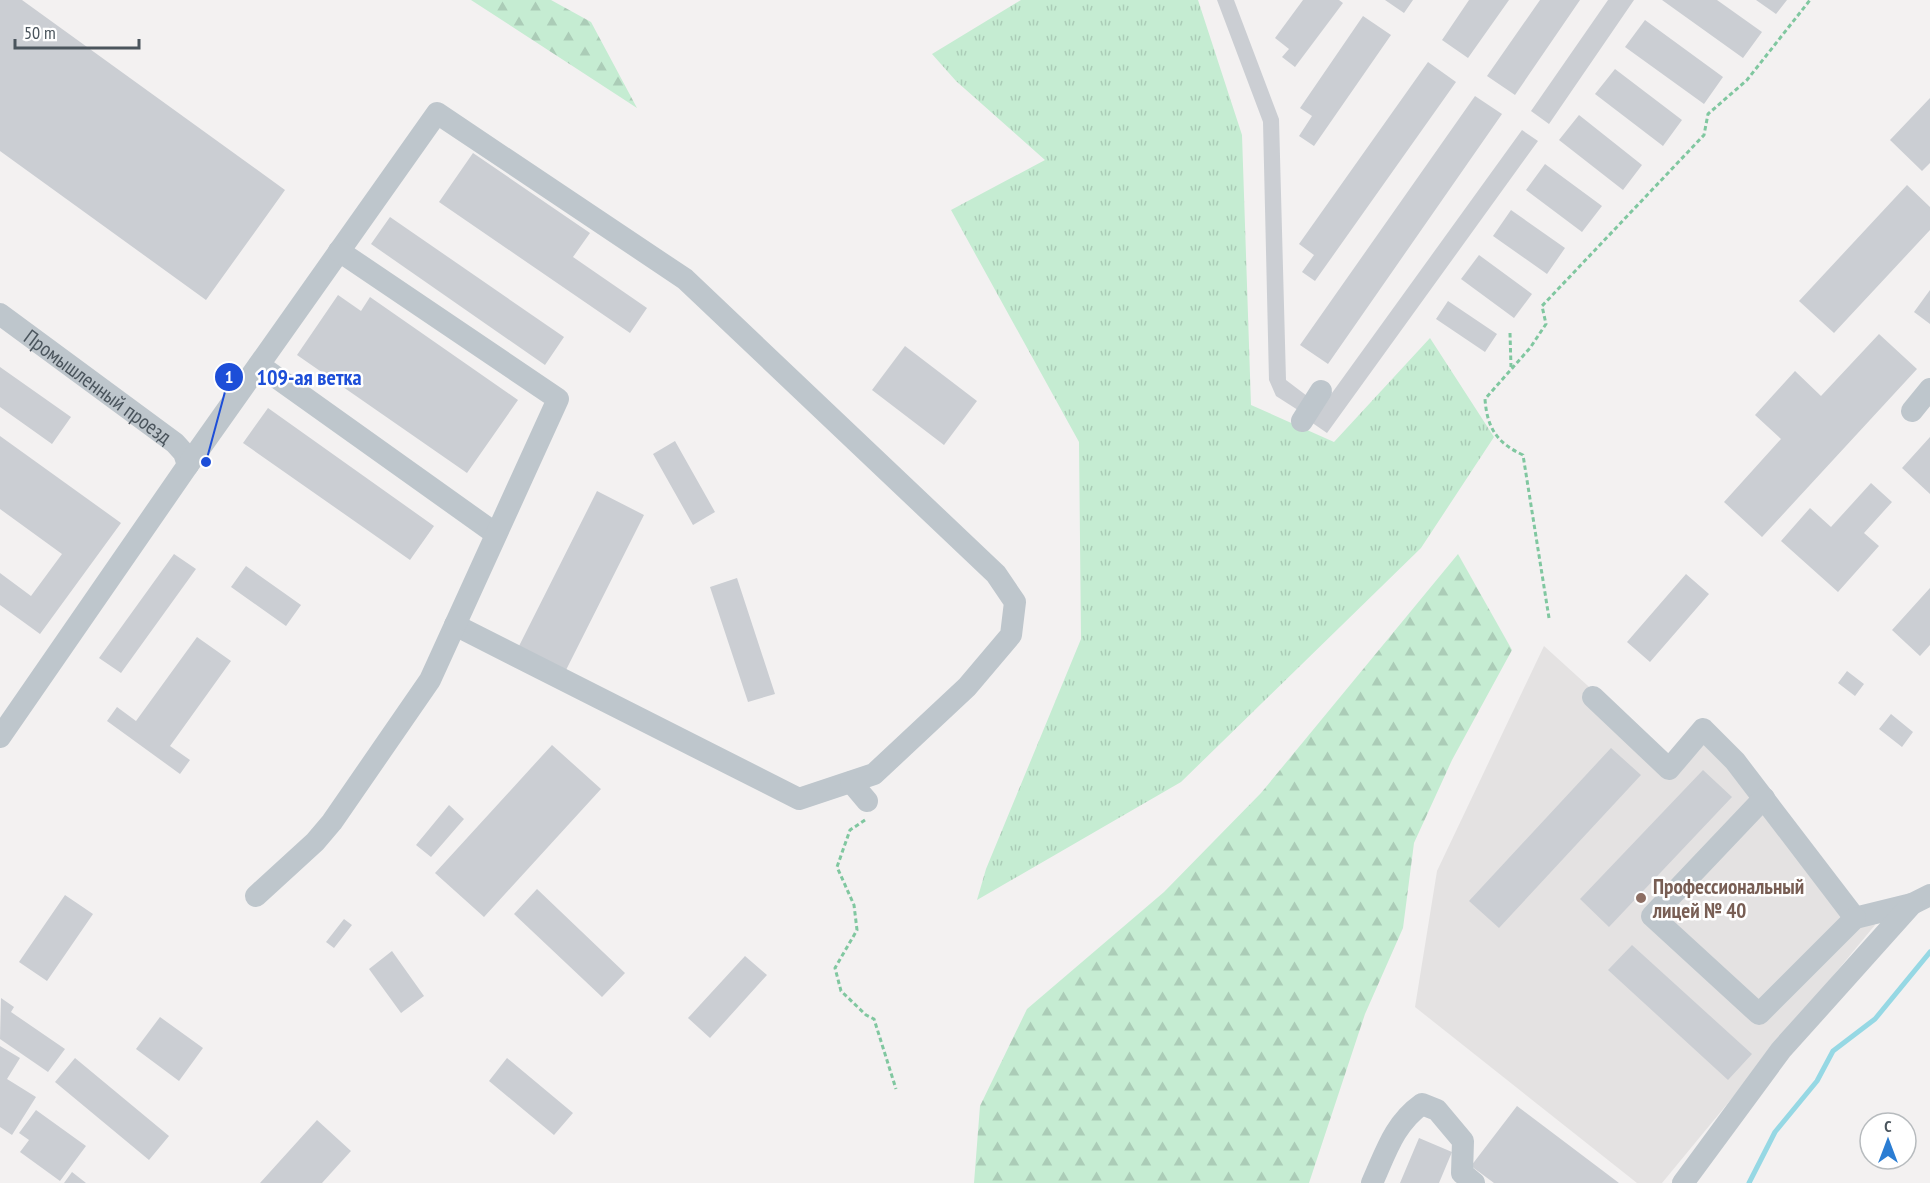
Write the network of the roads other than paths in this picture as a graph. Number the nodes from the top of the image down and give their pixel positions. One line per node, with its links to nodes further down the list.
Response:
1 (339, 251): 3 (street); 9 (street); 13 (street)
2 (0, 314): 8 (street, Промышленный проезд)
3 (259, 365): 8 (street); 9 (street)
4 (1930, 389): 6 (street)
5 (1321, 391): 7 (street)
6 (1912, 411)
7 (1302, 421)
8 (188, 465): 12 (street)
9 (496, 534): 10 (street)
10 (455, 625): 13 (street); 16 (street)
11 (1593, 697): 14 (street)
12 (0, 737)
13 (850, 782): 15 (street)
14 (1764, 798): 18 (street); 18 (street)
15 (867, 801)
16 (256, 896)
17 (1921, 900): 18 (street); 21 (street)
18 (1855, 918)
19 (1372, 1183): 20 (street)
20 (1474, 1183)
21 (1683, 1183)

